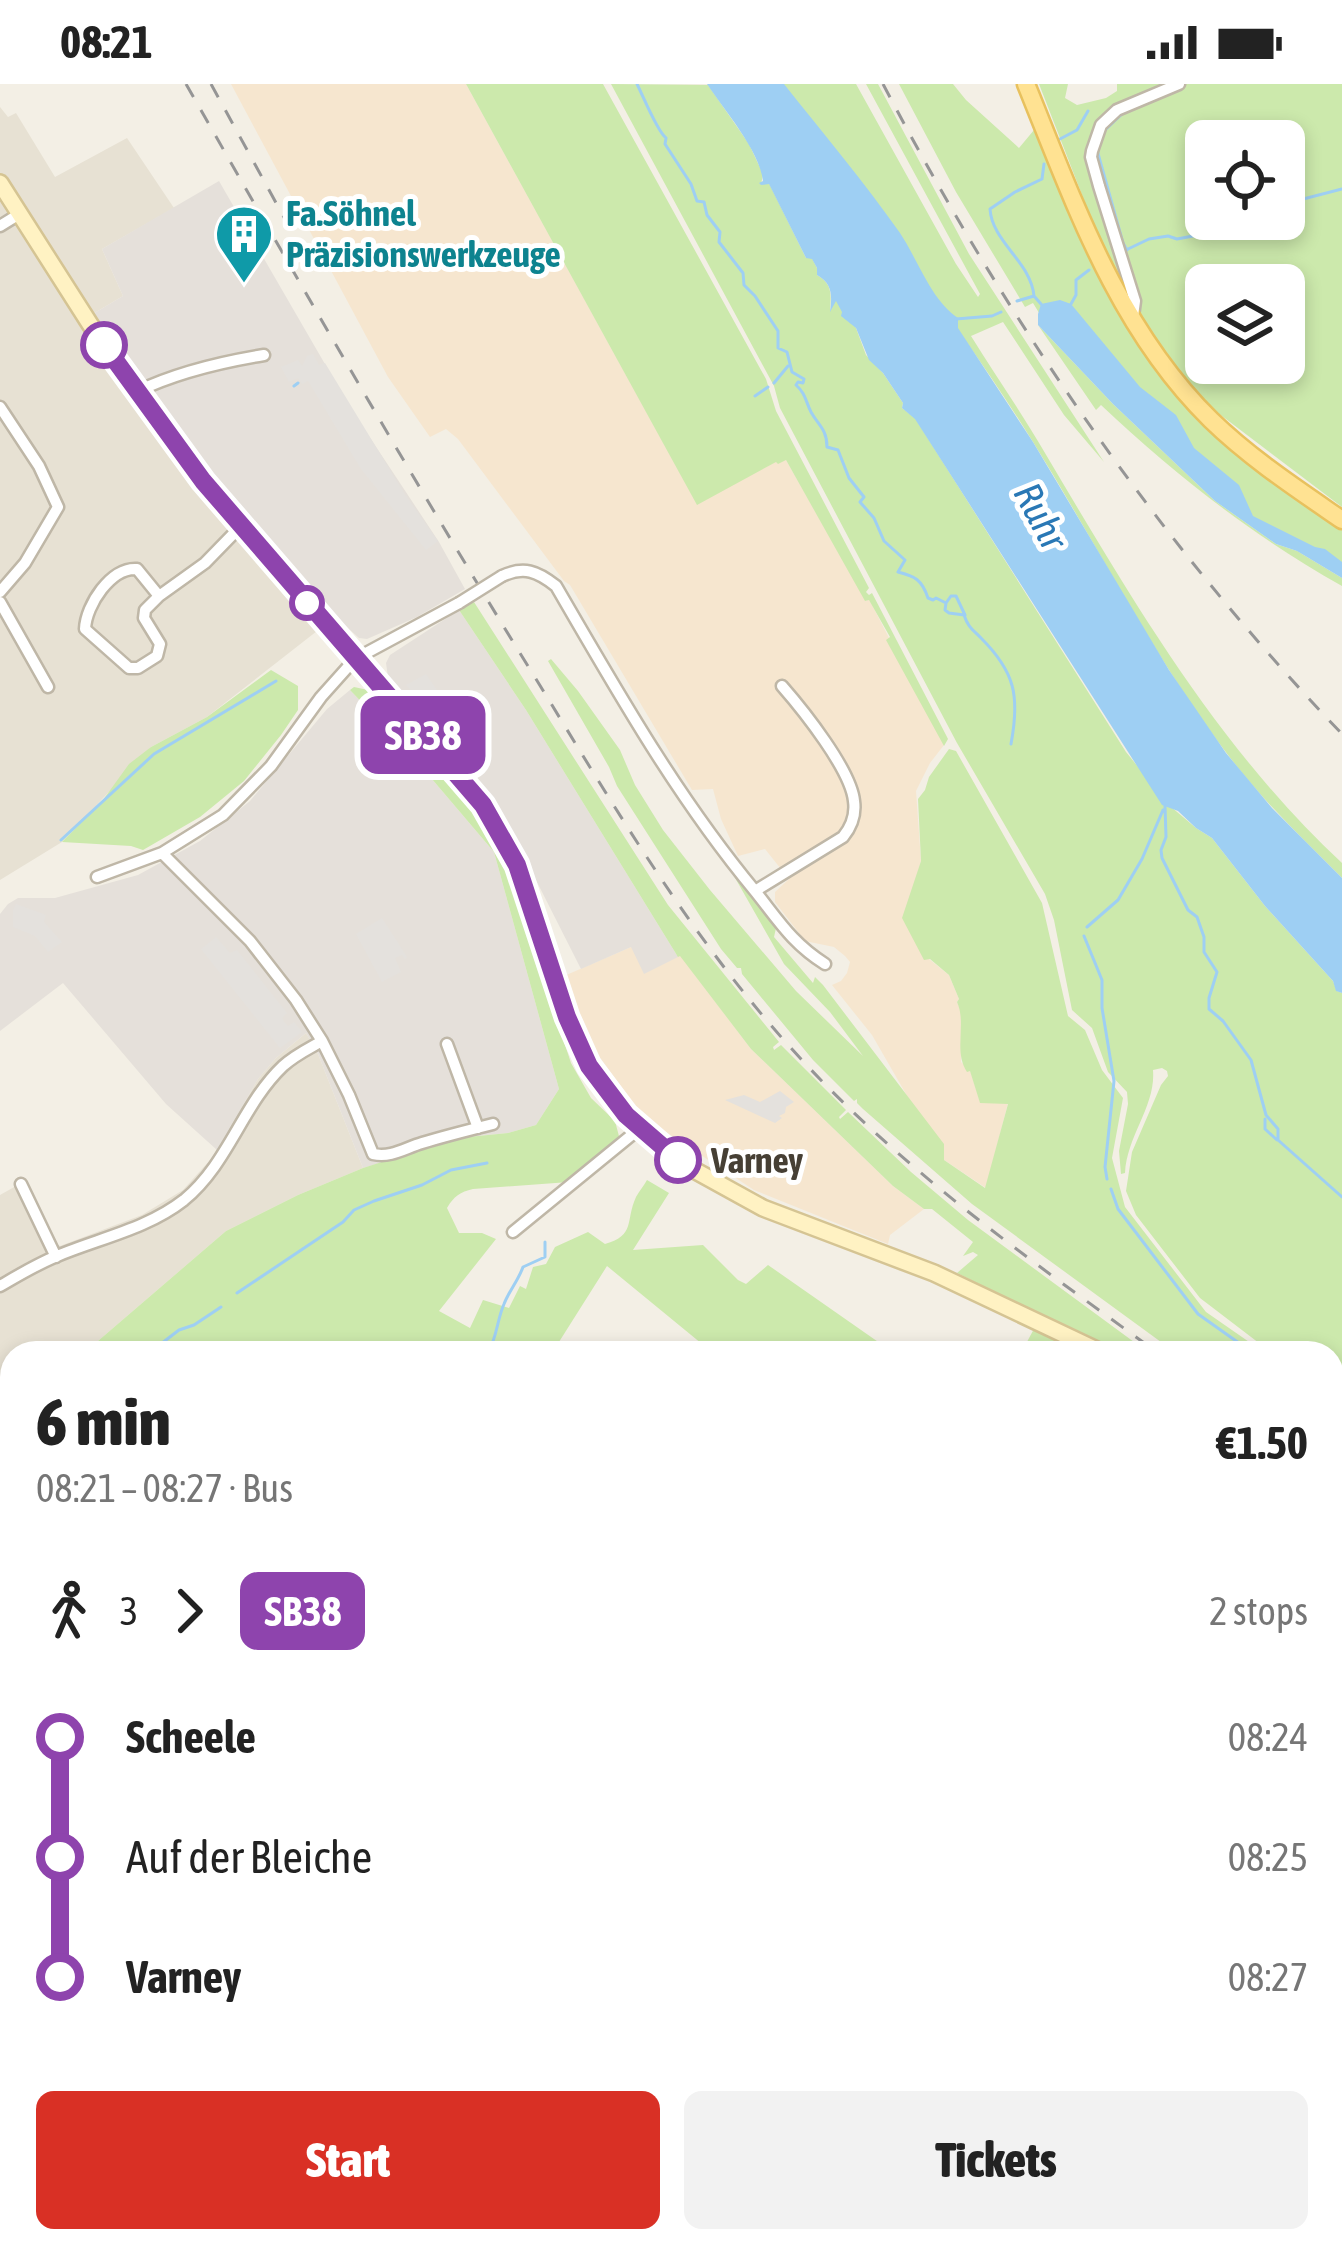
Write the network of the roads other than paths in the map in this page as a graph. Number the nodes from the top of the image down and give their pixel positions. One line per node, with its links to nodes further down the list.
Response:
1 (1026, 84): 6 (main road)
2 (1179, 84): 6 (street)
3 (0, 183): 4 (main road)
4 (21, 213): 5 (street); 8 (main road)
5 (0, 226)
6 (1131, 319): 10 (main road)
7 (264, 355): 8 (street)
8 (136, 392): 11 (main road)
9 (0, 407): 12 (street)
10 (1342, 520)
11 (241, 526): 13 (street); 15 (main road)
12 (0, 592)
13 (159, 596): 13 (street)
14 (0, 602): 17 (street)
15 (355, 659): 18 (street); 20 (street, bridge); 26 (main road)
16 (782, 686): 20 (street)
17 (48, 687)
18 (162, 853): 19 (street); 22 (street)
19 (97, 877)
20 (755, 891): 21 (street)
21 (825, 964)
22 (322, 1042): 25 (street); 29 (street)
23 (447, 1044): 25 (street)
24 (493, 1124): 25 (street)
25 (478, 1128)
26 (639, 1129): 28 (street); 31 (main road)
27 (21, 1184): 29 (street)
28 (513, 1232)
29 (56, 1256): 30 (street)
30 (0, 1286)
31 (1077, 1341)

